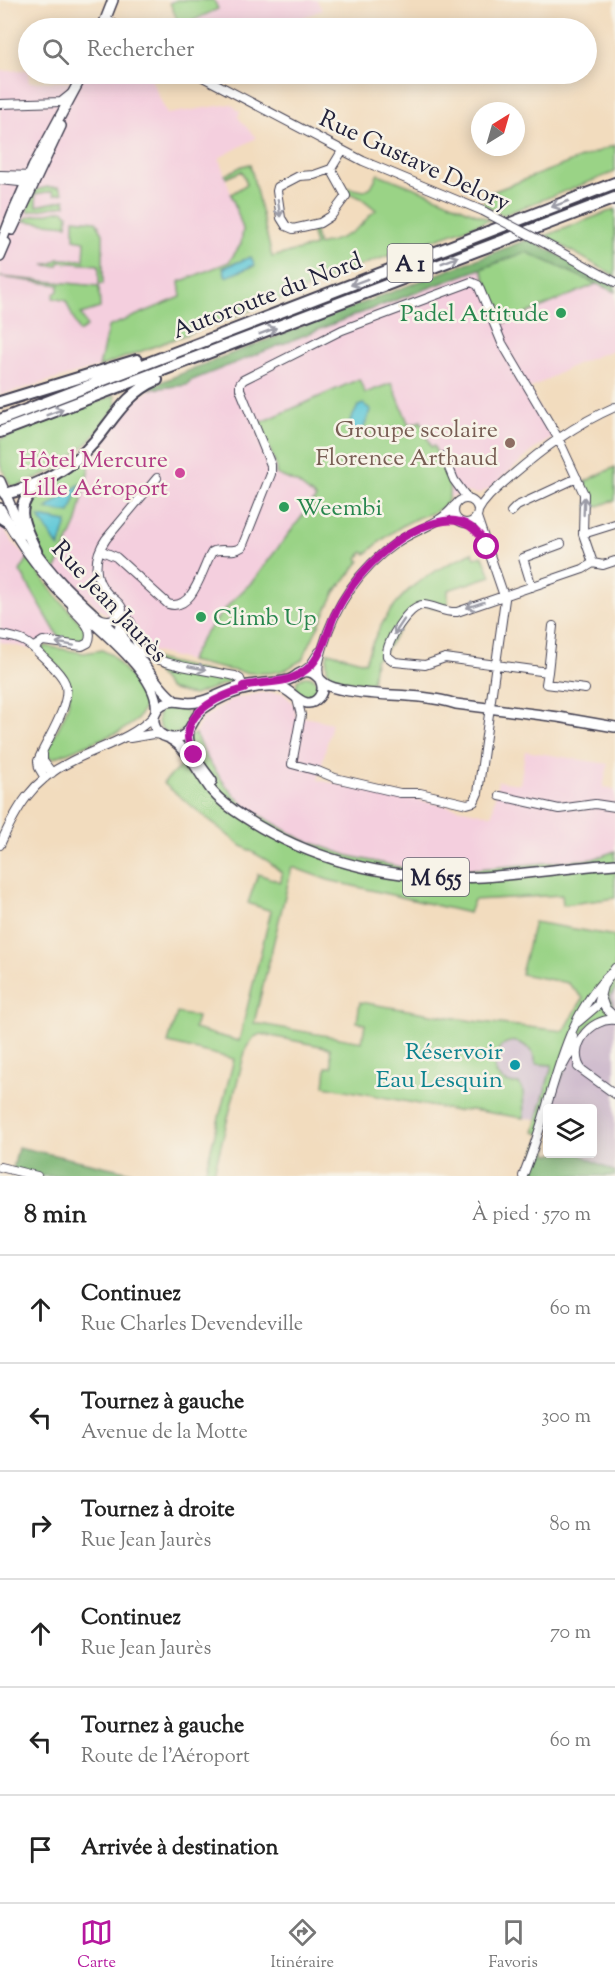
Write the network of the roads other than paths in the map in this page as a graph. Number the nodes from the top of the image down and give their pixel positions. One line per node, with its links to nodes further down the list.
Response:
1 (113, 0): 3 (main road)
2 (119, 0): 4 (main road)
3 (109, 18)
4 (110, 18)
5 (78, 84): 7 (main road)
6 (216, 84): 11 (street, Rue Gustave Delory)
7 (75, 90): 8 (street); 10 (main road); 15 (main road)
8 (49, 103): 9 (street); 10 (street)
9 (0, 104)
10 (61, 115): 15 (main road)
11 (342, 151): 12 (street); 20 (street, Rue Gustave Delory, bridge)
12 (331, 169): 12 (street, one-way to 12)
13 (0, 175): 15 (street)
14 (0, 180): 15 (street)
15 (32, 180): 18 (main road); 19 (main road)
16 (615, 183): 21 (highway, Autoroute du Nord / A 1, one-way to 21)
17 (615, 198): 22 (highway, Autoroute du Nord / A 1, one-way to 17)
18 (0, 246)
19 (0, 257)
20 (615, 282)
21 (204, 342): 23 (highway); 25 (highway, Autoroute du Nord / A 1)
22 (214, 352): 26 (highway, Autoroute du Nord / A 1, one-way to 22); 29 (highway)
23 (0, 401)
24 (615, 407): 27 (street)
25 (0, 420)
26 (0, 432)
27 (558, 438): 31 (street); 34 (street); 48 (street)
28 (444, 456): 32 (street)
29 (63, 469): 35 (highway); 49 (highway)
30 (157, 478): 48 (street, Rue Jean Jaurès)
31 (577, 478): 39 (street); 45 (street, one-way to 31)
32 (454, 480): 36 (street); 37 (street)
33 (0, 481): 35 (main road, Rue Jean Jaurès)
34 (496, 490): 36 (street); 40 (street)
35 (2, 494): 49 (main road, Rue Jean Jaurès)
36 (468, 499): 37 (street); 40 (street)
37 (455, 505): 42 (street); 44 (street)
38 (0, 508): 41 (main road, Rue Jean Jaurès)
39 (511, 512)
40 (478, 514): 42 (street); 46 (street)
41 (4, 519): 54 (main road, Rue Jean Jaurès)
42 (462, 522): 44 (street); 46 (street)
43 (615, 524): 45 (street)
44 (428, 525): 59 (street)
45 (583, 534): 51 (street)
46 (484, 539): 53 (street)
47 (561, 544): 52 (street)
48 (100, 550): 55 (street, Rue Jean Jaurès)
49 (36, 551): 56 (main road, Rue Jean Jaurès)
50 (615, 561): 51 (street)
51 (593, 563): 52 (street)
52 (532, 587): 53 (street)
53 (504, 596): 62 (street); 62 (street, one-way to 62)
54 (68, 600): 61 (street, one-way to 61); 73 (main road, Rue Jean Jaurès)
55 (121, 612): 56 (street); 60 (street); 66 (street, Rue Jean Jaurès, one-way to 66)
56 (95, 616): 60 (main road, Rue Jean Jaurès)
57 (553, 626): 63 (street)
58 (0, 635): 61 (street)
59 (326, 637): 64 (street); 65 (street)
60 (126, 645): 71 (main road, Rue Jean Jaurès)
61 (34, 647): 81 (street)
62 (496, 664): 63 (street); 72 (street)
63 (548, 672): 67 (street)
64 (298, 675): 65 (main road); 66 (main road); 69 (main road)
65 (320, 680): 68 (main road); 70 (main road)
66 (244, 687): 69 (main road); 71 (main road); 76 (main road)
67 (585, 689)
68 (360, 693): 70 (main road); 72 (main road)
69 (296, 698): 70 (main road); 77 (street)
70 (317, 698): 77 (street)
71 (177, 701): 73 (main road); 76 (main road)
72 (490, 708): 74 (main road); 77 (street)
73 (155, 713): 79 (main road); 80 (street)
74 (558, 717): 75 (main road); 78 (main road)
75 (615, 722)
76 (191, 727): 79 (main road); 84 (main road, M 655)
77 (300, 727)
78 (615, 727)
79 (165, 736): 80 (street); 84 (main road, M 655)
80 (109, 745): 81 (street)
81 (48, 776): 85 (street)
82 (500, 796): 83 (street)
83 (615, 807)
84 (264, 828): 86 (main road, M 655)
85 (0, 845)
86 (615, 864)
87 (613, 971): 88 (street); 89 (street)
88 (601, 1001): 89 (street); 90 (street); 92 (street)
89 (586, 1003): 91 (street)
90 (615, 1019): 94 (street)
91 (567, 1046): 92 (street); 93 (street)
92 (569, 1056): 93 (street); 94 (street)
93 (560, 1067): 98 (street)
94 (582, 1070): 95 (street)
95 (615, 1094)
96 (0, 1167): 97 (street)
97 (37, 1176)
98 (523, 1176)

